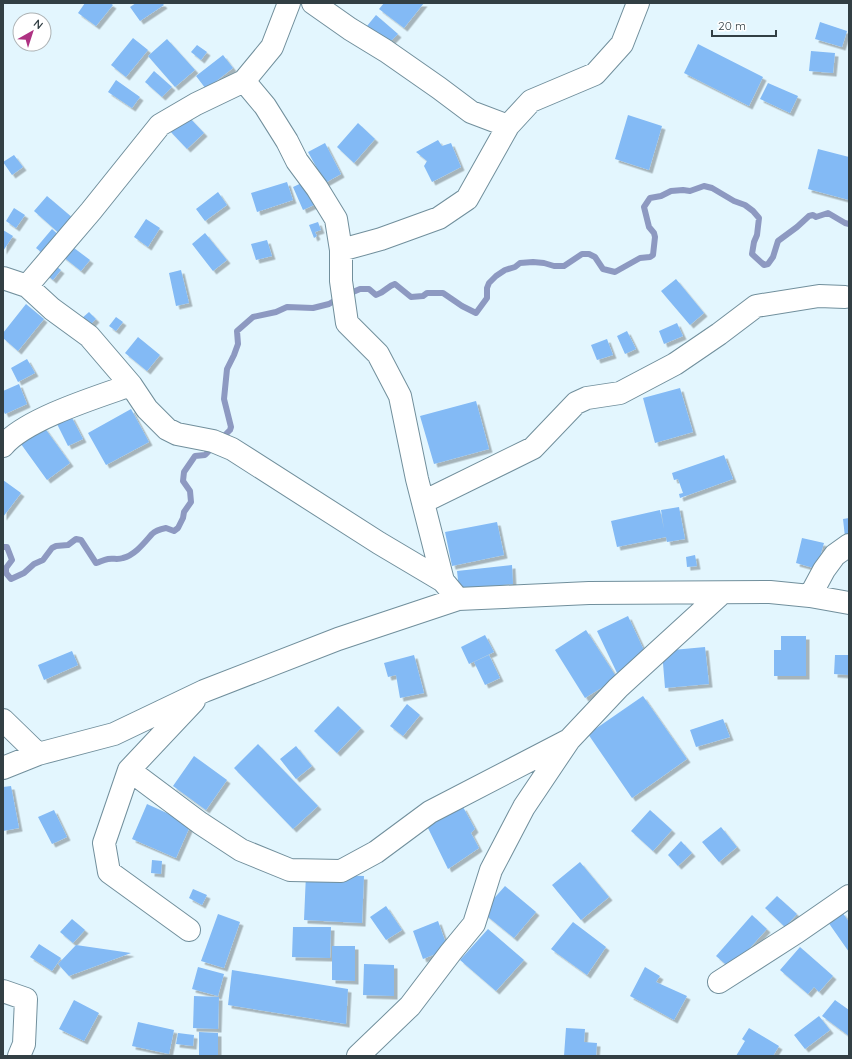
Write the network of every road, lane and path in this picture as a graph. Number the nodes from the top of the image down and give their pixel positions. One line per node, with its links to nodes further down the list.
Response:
1 (288, 3): 4 (street)
2 (314, 3): 5 (street)
3 (638, 3): 5 (street)
4 (244, 81): 6 (street); 8 (street)
5 (508, 126): 6 (street)
6 (341, 250): 12 (street)
7 (3, 278): 8 (street)
8 (27, 286): 10 (street)
9 (845, 297): 12 (street)
10 (130, 385): 11 (street); 14 (street)
11 (3, 446)
12 (423, 502): 14 (street)
13 (849, 545): 16 (street)
14 (442, 581): 17 (street)
15 (722, 592): 16 (street); 17 (street); 21 (street)
16 (810, 596): 18 (street)
17 (458, 599): 19 (street)
18 (849, 603)
19 (204, 691): 22 (street); 24 (street)
20 (3, 720): 22 (street)
21 (569, 740): 24 (street); 30 (street)
22 (38, 754): 23 (street)
23 (3, 768)
24 (129, 770): 26 (street)
25 (849, 896): 27 (street)
26 (189, 930)
27 (719, 982)
28 (3, 991): 29 (street)
29 (19, 1056)
30 (358, 1056)

